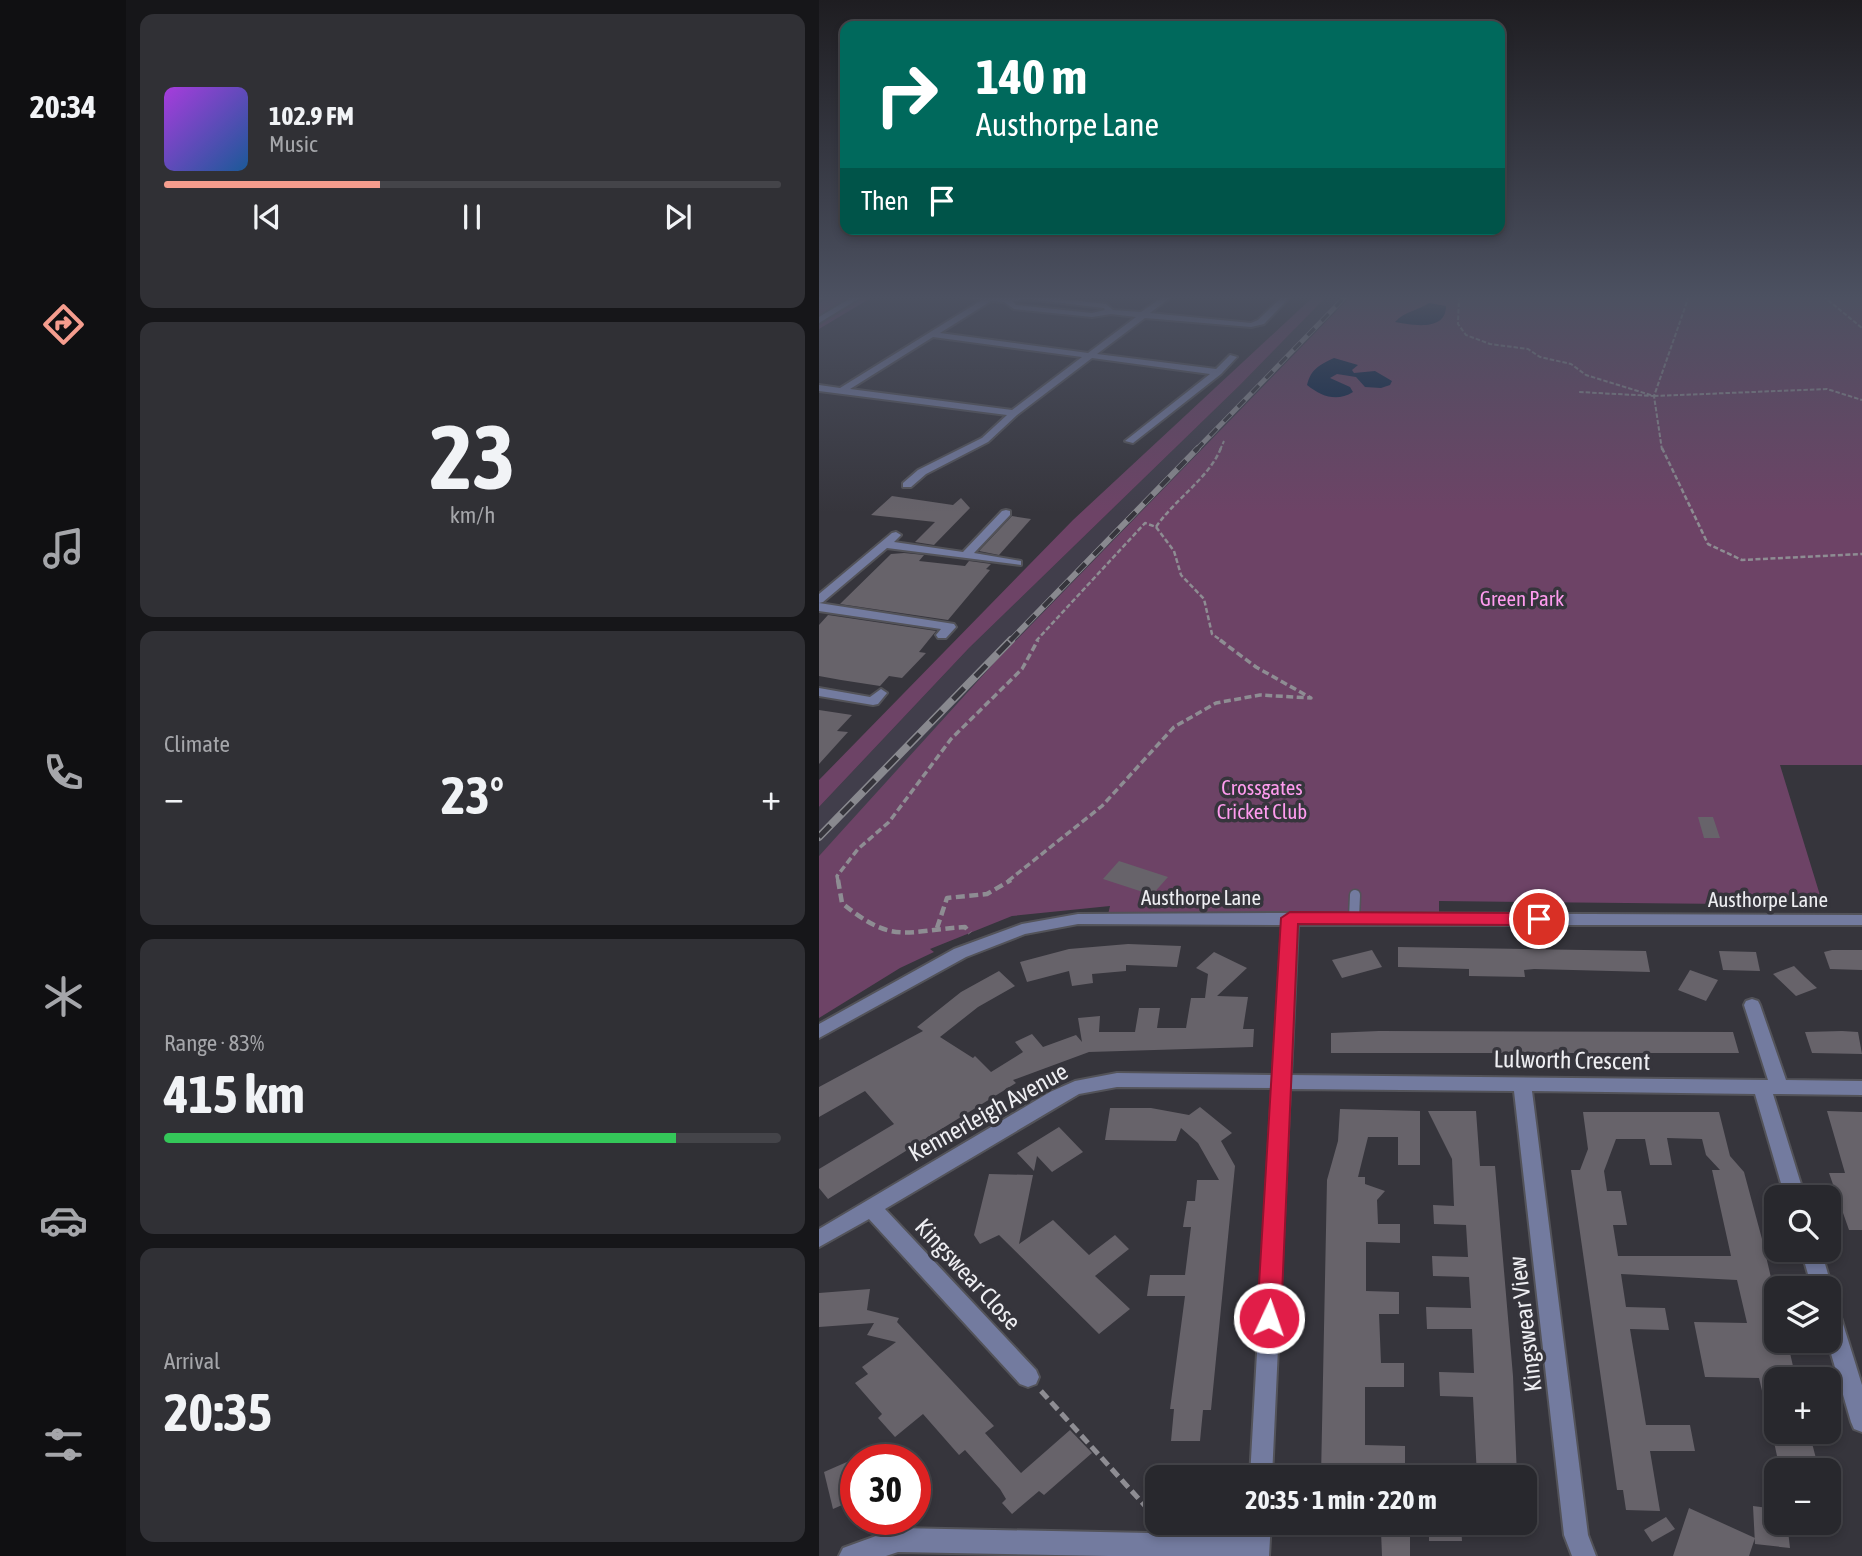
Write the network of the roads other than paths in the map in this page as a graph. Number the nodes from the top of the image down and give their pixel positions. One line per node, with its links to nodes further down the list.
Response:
1 (878, 369): 7 (street)
2 (1071, 369): 8 (street)
3 (1190, 369): 5 (street)
4 (1221, 369): 5 (street)
5 (1218, 372): 9 (street)
6 (819, 388): 7 (street)
7 (841, 391): 8 (street)
8 (1014, 413): 10 (street)
9 (1130, 441)
10 (907, 485)
11 (1006, 513): 14 (street)
12 (896, 535): 13 (street)
13 (884, 544): 14 (street); 16 (street)
14 (965, 556): 15 (street)
15 (1017, 563)
16 (819, 600)
17 (819, 607): 18 (street)
18 (950, 627)
19 (819, 692): 20 (street)
20 (861, 713)
21 (1355, 895): 23 (lane)
22 (1290, 918): 23 (street, Austhorpe Lane); 26 (street, Austhorpe Lane); 27 (street)
23 (1354, 918): 24 (street, Austhorpe Lane)
24 (1862, 920)
25 (1752, 1005): 29 (street)
26 (819, 1032)
27 (1281, 1080): 28 (street, Lulworth Crescent); 32 (street, Kennerleigh Avenue); 37 (street)
28 (1522, 1084): 29 (street, Lulworth Crescent); 40 (street, Kingswear View)
29 (1771, 1087): 30 (street, Lulworth Crescent); 31 (street)
30 (1862, 1088)
31 (1792, 1185)
32 (870, 1208): 33 (street, Kennerleigh Avenue); 35 (street, Kingswear Close)
33 (819, 1239)
34 (1841, 1351): 36 (street)
35 (1028, 1377)
36 (1862, 1422)
37 (1262, 1465)
38 (1257, 1552): 39 (street)
39 (851, 1556)
40 (1584, 1556)

